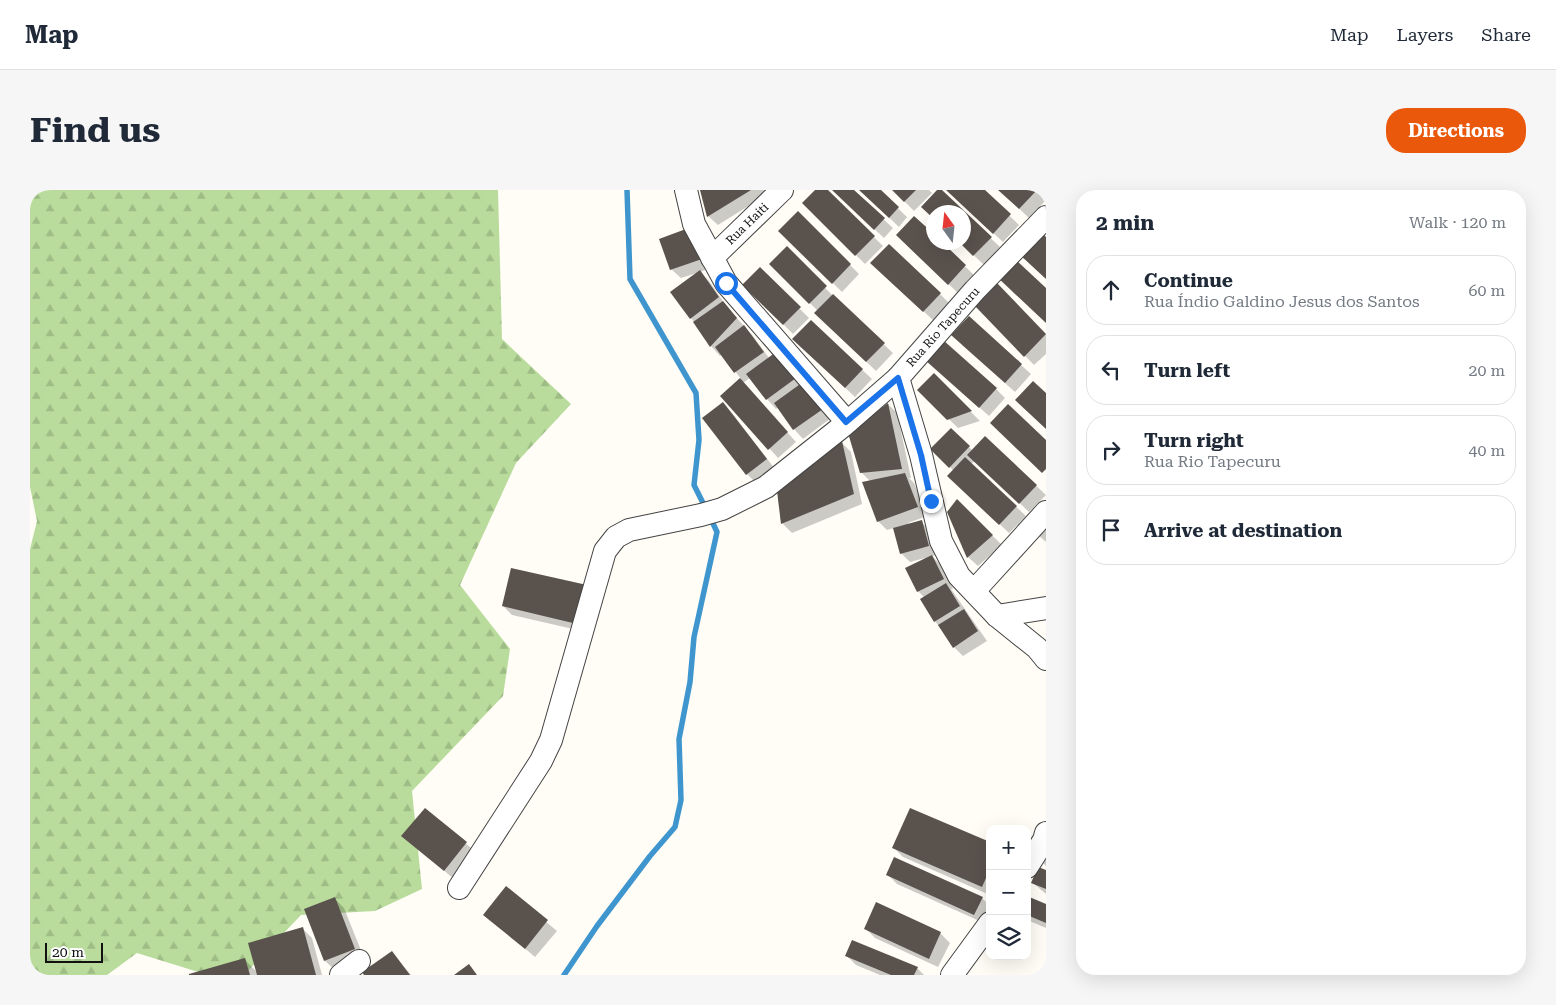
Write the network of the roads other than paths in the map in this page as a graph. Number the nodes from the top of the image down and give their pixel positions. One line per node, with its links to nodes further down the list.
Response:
1 (686, 190): 4 (street)
2 (782, 190): 4 (street, Rua Haiti)
3 (1046, 217): 5 (street, Rua Rio Tapecuru)
4 (712, 258): 6 (street)
5 (898, 378): 6 (street); 8 (street, Rua Rio Tapecuru)
6 (846, 422): 14 (street)
7 (1046, 512): 8 (street)
8 (974, 591): 10 (street, Rua Rio Tapecuru)
9 (1046, 608): 10 (street)
10 (997, 616): 11 (street, Rua Rio Tapecuru)
11 (1046, 659)
12 (1046, 834): 13 (street)
13 (1031, 860)
14 (460, 888)
15 (986, 928): 18 (street)
16 (359, 961): 17 (street)
17 (341, 975)
18 (952, 975)

